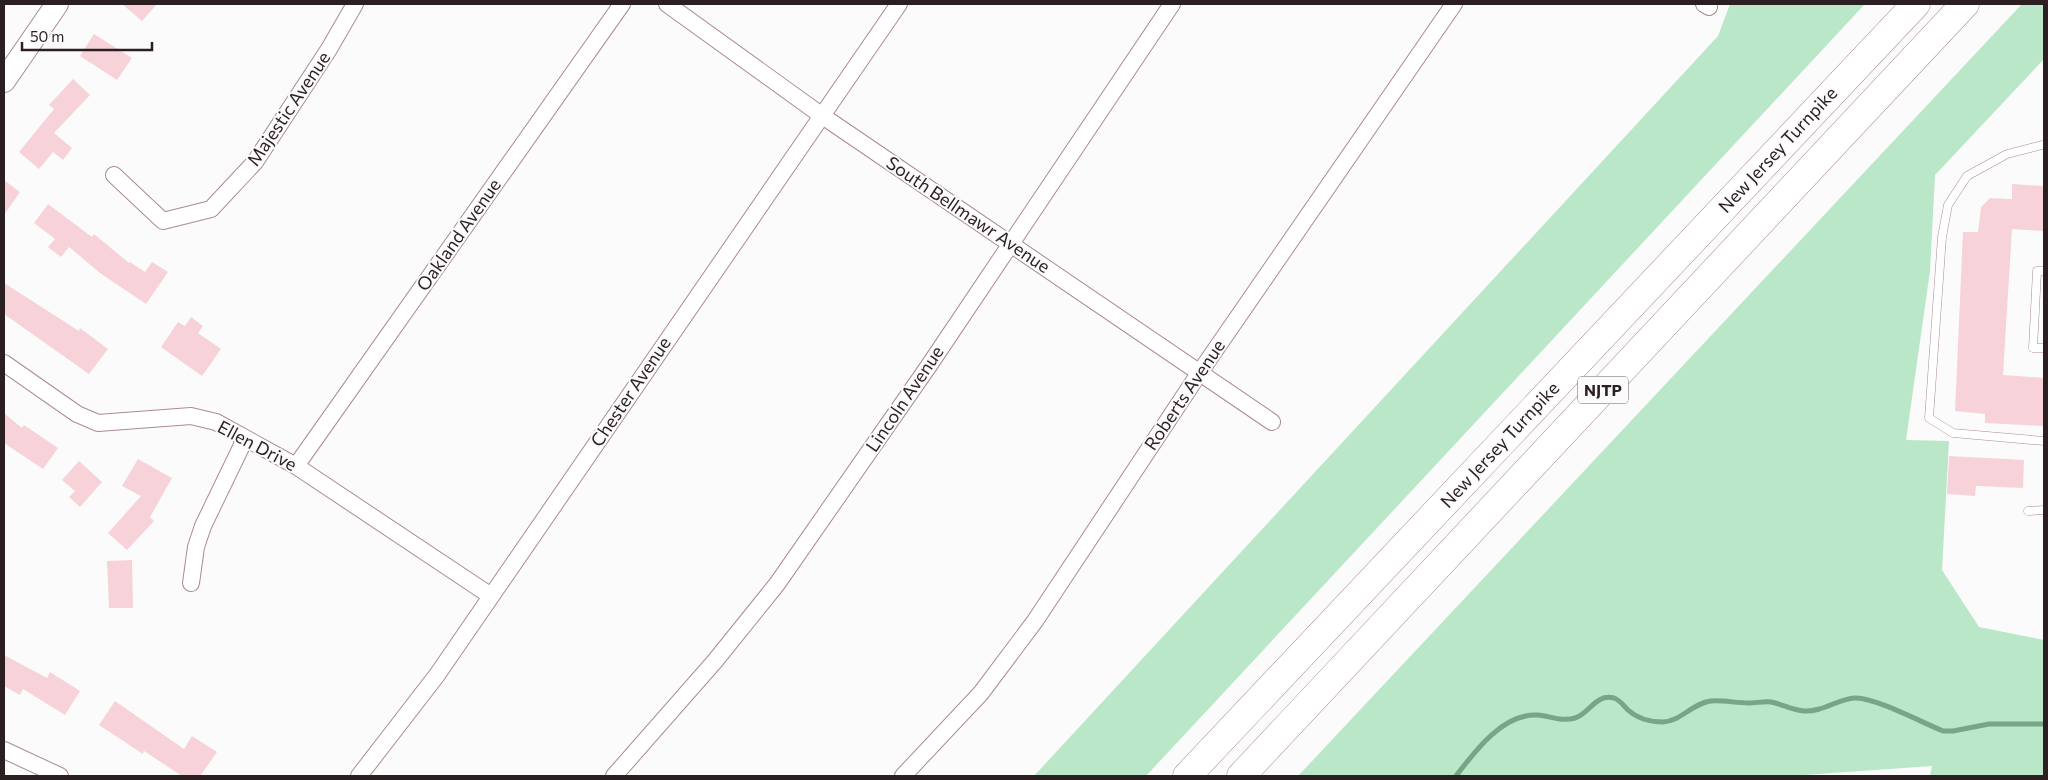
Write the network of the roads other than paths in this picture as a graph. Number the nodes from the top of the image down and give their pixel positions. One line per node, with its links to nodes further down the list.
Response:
1 (57, 4): 10 (main road)
2 (355, 4): 13 (street, Majestic Avenue)
3 (622, 4): 22 (street, Oakland Avenue)
4 (667, 4): 11 (street, South Bellmawr Avenue)
5 (899, 4): 11 (street, Chester Avenue)
6 (1172, 4): 14 (street, Lincoln Avenue)
7 (1454, 4): 18 (street, Roberts Avenue)
8 (1916, 4): 32 (highway, New Jersey Turnpike / NJTP)
9 (1965, 4): 33 (highway, New Jersey Turnpike / NJTP)
10 (6, 74)
11 (821, 115): 14 (street, South Bellmawr Avenue); 26 (street, Chester Avenue)
12 (2044, 144): 21 (lane)
13 (114, 175)
14 (1010, 243): 18 (street, South Bellmawr Avenue); 30 (street, Lincoln Avenue)
15 (2044, 271): 16 (lane)
16 (2044, 348)
17 (4, 363): 20 (street, Ellen Drive)
18 (1200, 372): 19 (street, South Bellmawr Avenue); 31 (street, Roberts Avenue)
19 (1272, 422)
20 (245, 439): 22 (street, Ellen Drive); 25 (street)
21 (2044, 441)
22 (296, 466): 26 (street, Ellen Drive)
23 (2028, 510): 24 (lane)
24 (2044, 510)
25 (191, 583)
26 (491, 596): 29 (street, Chester Avenue)
27 (4, 750): 28 (street)
28 (60, 776)
29 (359, 776)
30 (614, 776)
31 (903, 776)
32 (1187, 776)
33 (1241, 776)

